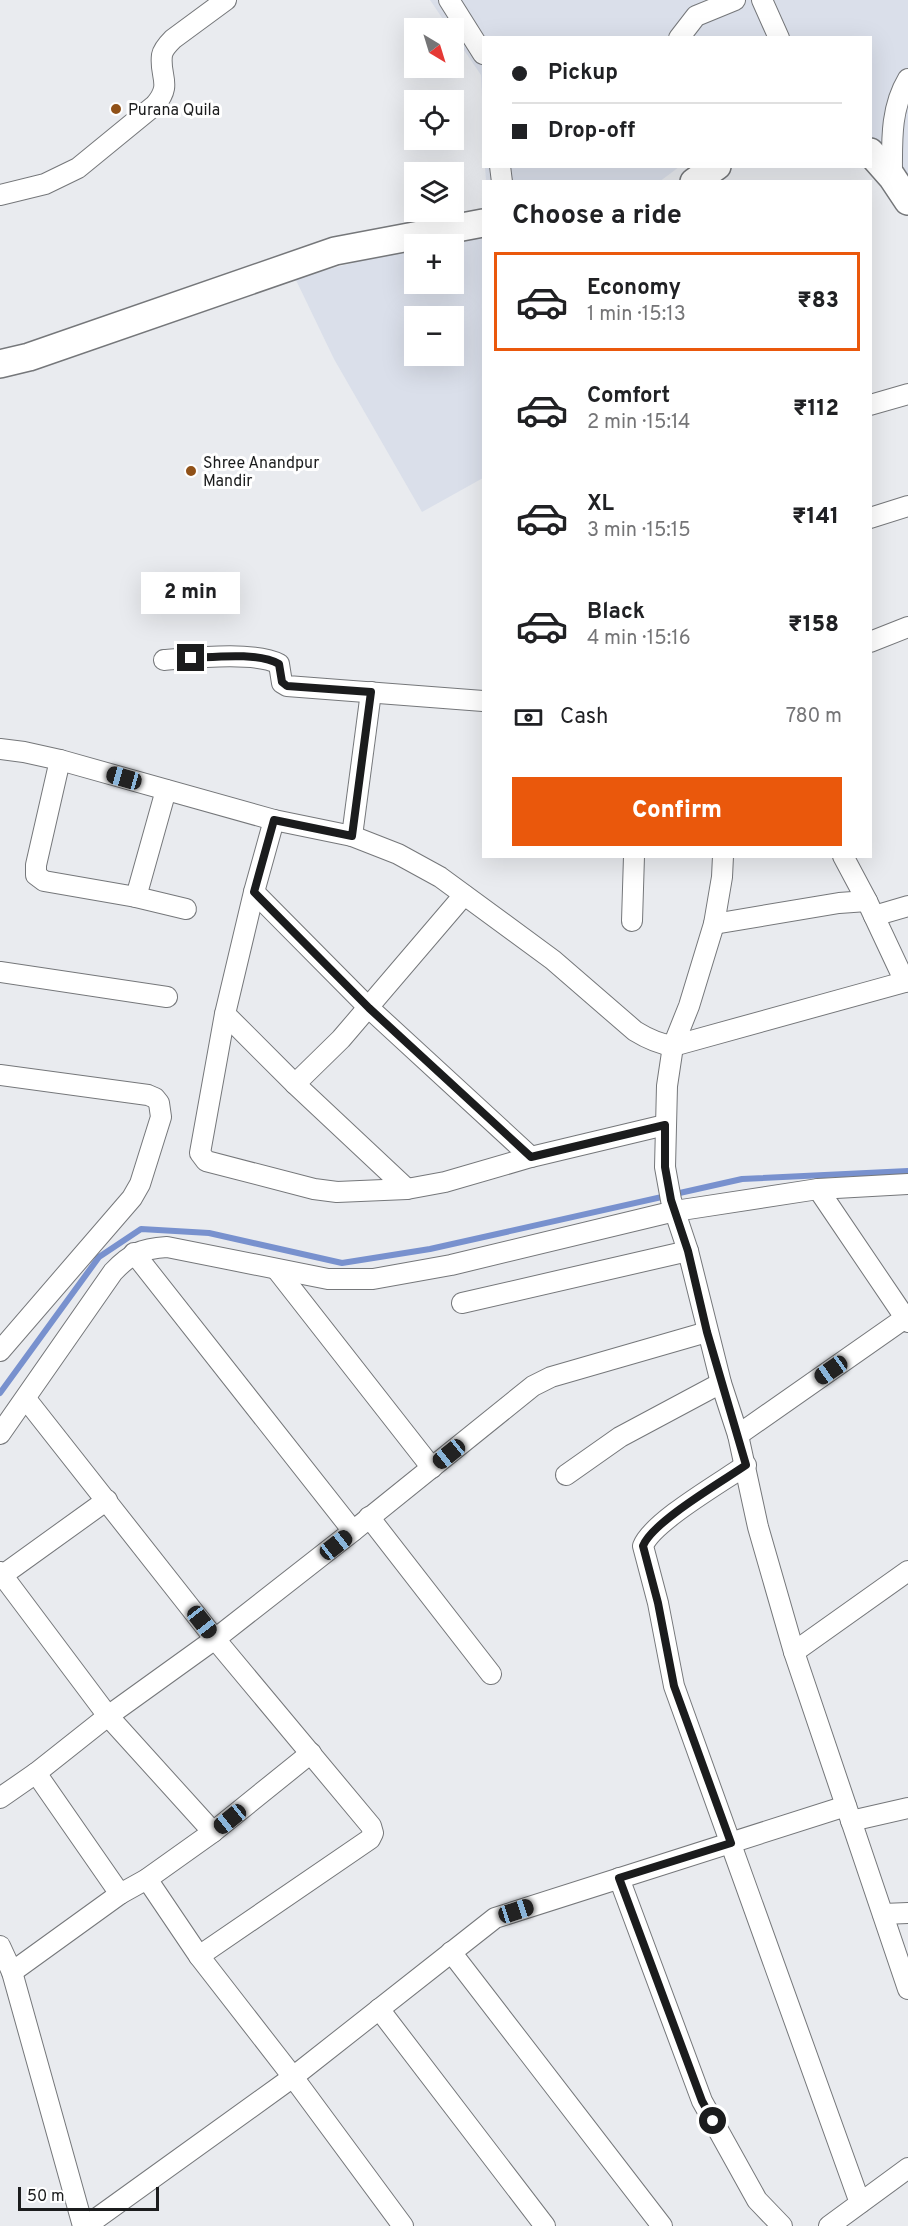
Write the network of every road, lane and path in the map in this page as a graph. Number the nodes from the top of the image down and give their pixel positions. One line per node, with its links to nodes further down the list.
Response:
1 (226, 0): 13 (street)
2 (449, 0): 7 (street)
3 (735, 0): 5 (street)
4 (762, 0): 6 (street)
5 (681, 36)
6 (779, 36)
7 (482, 52)
8 (908, 79): 11 (street)
9 (872, 154): 11 (street)
10 (714, 168): 12 (street)
11 (892, 177): 14 (street)
12 (697, 180)
13 (0, 195)
14 (908, 201)
15 (482, 223): 16 (street)
16 (4, 360)
17 (908, 394): 18 (street)
18 (872, 404)
19 (908, 506): 20 (street)
20 (872, 517)
21 (908, 627): 22 (street)
22 (872, 641)
23 (164, 660): 24 (street)
24 (371, 692): 25 (street); 30 (street)
25 (482, 701)
26 (0, 749): 27 (street)
27 (60, 760): 28 (street); 36 (street)
28 (166, 790): 29 (street); 36 (street)
29 (274, 820): 30 (street); 34 (street)
30 (352, 836): 35 (street)
31 (634, 858): 40 (street)
32 (723, 858): 41 (street)
33 (844, 858): 38 (street)
34 (254, 892): 45 (street); 46 (street)
35 (464, 895): 45 (street); 47 (street)
36 (136, 897): 39 (street)
37 (908, 906): 38 (street)
38 (870, 908): 41 (street); 43 (street)
39 (186, 909)
40 (632, 921)
41 (714, 924): 47 (street)
42 (0, 972): 44 (street)
43 (907, 982): 47 (street)
44 (167, 997)
45 (369, 1008): 49 (street); 51 (street)
46 (225, 1014): 49 (street); 53 (street)
47 (674, 1046): 50 (street)
48 (0, 1075): 62 (street)
49 (295, 1084): 53 (street)
50 (665, 1125): 51 (street); 55 (street)
51 (531, 1157): 53 (street)
52 (908, 1184): 54 (street)
53 (407, 1189)
54 (818, 1189): 55 (street); 60 (street)
55 (673, 1206): 56 (street); 58 (street)
56 (688, 1251): 59 (street); 61 (street)
57 (134, 1253): 58 (street); 64 (street); 72 (street)
58 (277, 1270): 68 (street)
59 (462, 1303)
60 (907, 1319): 66 (street)
61 (707, 1332): 63 (street); 68 (street)
62 (0, 1350)
63 (721, 1383): 66 (street); 69 (street)
64 (26, 1399): 65 (street); 70 (street)
65 (0, 1434)
66 (738, 1434): 67 (street)
67 (746, 1465): 76 (street); 85 (street)
68 (432, 1468): 71 (street)
69 (566, 1475)
70 (107, 1500): 74 (street); 75 (street)
71 (369, 1517): 72 (street); 77 (street)
72 (354, 1531): 75 (street)
73 (908, 1570): 76 (street)
74 (1, 1575): 78 (street)
75 (215, 1639): 78 (street); 79 (street)
76 (794, 1652): 83 (street)
77 (491, 1674)
78 (108, 1716): 80 (street); 84 (street)
79 (310, 1753): 84 (street); 93 (street)
80 (36, 1773): 81 (street); 88 (street)
81 (0, 1798)
82 (908, 1808): 83 (street)
83 (849, 1814): 85 (street); 90 (street)
84 (213, 1832): 87 (street)
85 (731, 1843): 86 (street); 99 (street)
86 (619, 1878): 92 (street); 104 (street)
87 (147, 1879): 88 (street); 93 (street)
88 (120, 1894): 94 (street)
89 (908, 1913): 90 (street)
90 (883, 1914): 95 (street)
91 (0, 1946): 94 (street)
92 (451, 1952): 96 (street); 103 (street)
93 (199, 1956): 97 (street)
94 (12, 1972): 100 (street)
95 (908, 1989)
96 (379, 2009): 97 (street); 102 (street)
97 (293, 2077): 100 (street); 101 (street)
98 (908, 2168): 99 (street)
99 (857, 2213): 105 (street)
100 (84, 2226)
101 (403, 2226)
102 (545, 2226)
103 (662, 2226)
104 (782, 2226)
105 (829, 2226)

